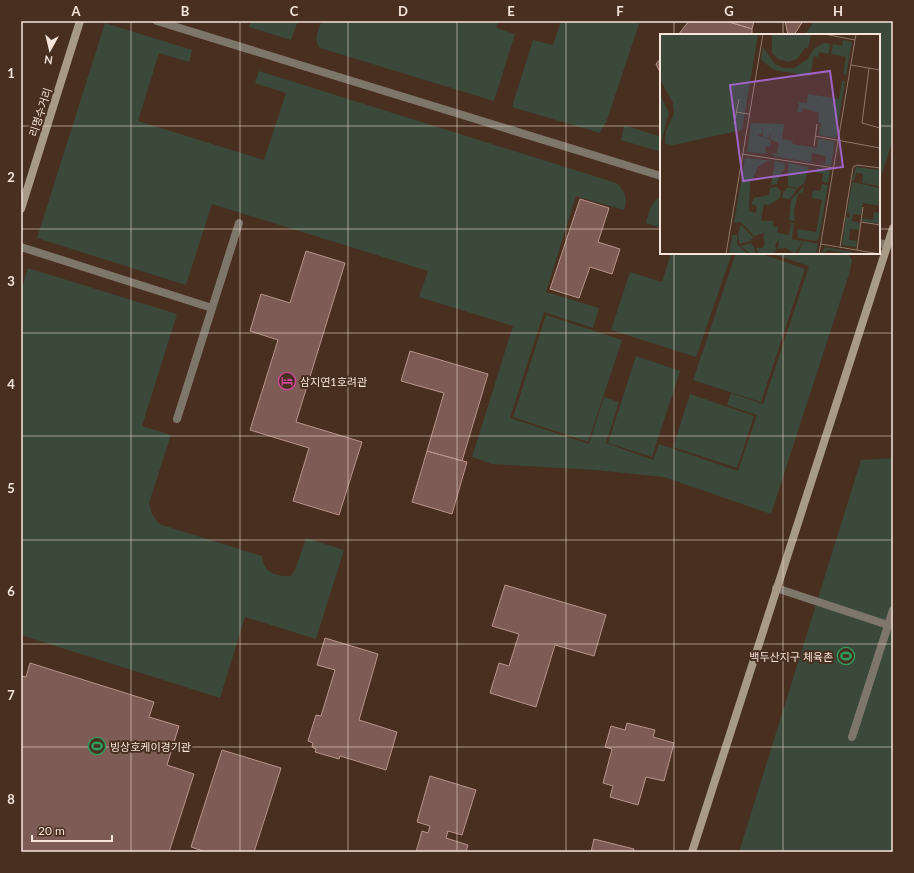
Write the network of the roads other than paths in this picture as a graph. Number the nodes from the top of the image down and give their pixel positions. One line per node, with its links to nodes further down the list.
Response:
1 (80, 21): 4 (street, 리명수거리)
2 (157, 21): 3 (street)
3 (660, 176)
4 (21, 209)
5 (238, 223): 10 (street)
6 (893, 228): 8 (street)
7 (880, 243): 8 (street)
8 (888, 245): 12 (street)
9 (21, 247): 10 (street)
10 (212, 308): 11 (street)
11 (176, 419)
12 (776, 588): 14 (street); 16 (street)
13 (893, 610): 14 (street)
14 (888, 625): 15 (street)
15 (852, 737)
16 (692, 852)

